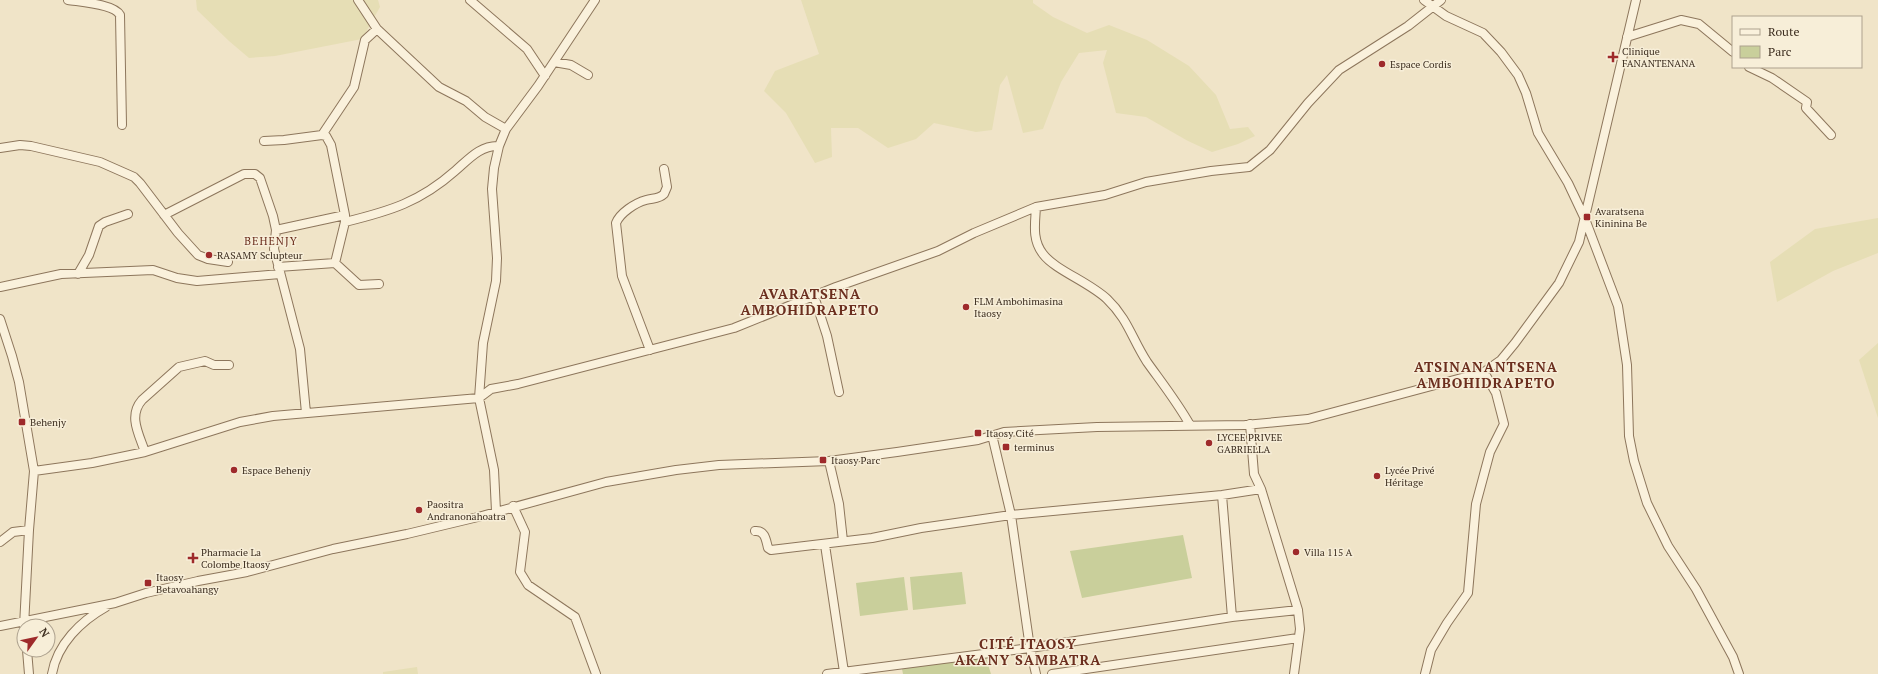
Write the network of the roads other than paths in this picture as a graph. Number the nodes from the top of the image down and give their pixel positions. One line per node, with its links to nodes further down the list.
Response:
1 (68, 0): 16 (street)
2 (358, 0): 9 (street)
3 (470, 0): 15 (street)
4 (595, 0): 12 (street)
5 (1424, 0): 8 (street)
6 (1441, 0): 8 (street)
7 (1636, 0): 10 (street)
8 (1432, 7): 24 (street); 28 (street)
9 (378, 30): 17 (street); 18 (street)
10 (1627, 37): 11 (street); 28 (street)
11 (1732, 51)
12 (554, 62): 14 (street); 15 (street)
13 (1751, 68): 19 (street)
14 (588, 75)
15 (545, 76): 17 (street)
16 (122, 125)
17 (506, 129): 21 (street)
18 (322, 134): 20 (street); 27 (street)
19 (1831, 135)
20 (264, 141)
21 (499, 146): 27 (street); 42 (street)
22 (0, 148): 26 (street)
23 (664, 169): 38 (street)
24 (1036, 207): 36 (street); 45 (street)
25 (128, 214): 33 (street)
26 (164, 214): 29 (street); 30 (street)
27 (345, 219): 29 (street); 31 (street)
28 (1585, 219): 40 (street); 79 (street)
29 (276, 230): 32 (street)
30 (228, 262)
31 (335, 263): 32 (street); 34 (street)
32 (279, 270): 33 (street); 43 (street)
33 (78, 274): 35 (street)
34 (379, 284)
35 (0, 287)
36 (814, 296): 38 (street); 41 (street)
37 (0, 319): 49 (street)
38 (650, 350): 42 (street)
39 (229, 365): 47 (street)
40 (1484, 372): 44 (street); 78 (street)
41 (839, 392)
42 (479, 398): 43 (street); 53 (street)
43 (306, 413): 47 (street)
44 (1250, 424): 45 (street); 50 (street)
45 (1190, 425): 46 (street)
46 (992, 436): 48 (street); 54 (street)
47 (145, 452): 49 (street)
48 (828, 461): 52 (street); 57 (street)
49 (34, 471): 55 (street)
50 (1261, 488): 51 (street); 61 (street)
51 (1222, 495): 54 (street); 62 (street)
52 (513, 506): 53 (street); 73 (street)
53 (496, 511): 60 (street)
54 (1011, 514): 57 (street); 68 (street)
55 (29, 530): 58 (street); 63 (street)
56 (755, 530): 59 (street)
57 (843, 541): 59 (street)
58 (0, 542)
59 (825, 545): 70 (street)
60 (115, 603): 64 (street); 72 (street)
61 (1298, 610): 62 (street); 67 (street)
62 (1232, 617): 68 (street)
63 (24, 618)
64 (47, 618)
65 (16, 624): 66 (street)
66 (0, 626)
67 (1298, 638): 76 (street); 77 (street)
68 (1030, 648): 70 (street); 75 (street)
69 (28, 658): 71 (street)
70 (844, 672): 74 (street)
71 (29, 674)
72 (52, 674)
73 (596, 674)
74 (827, 674)
75 (1036, 674)
76 (1052, 674)
77 (1294, 674)
78 (1425, 674)
79 (1739, 674)

